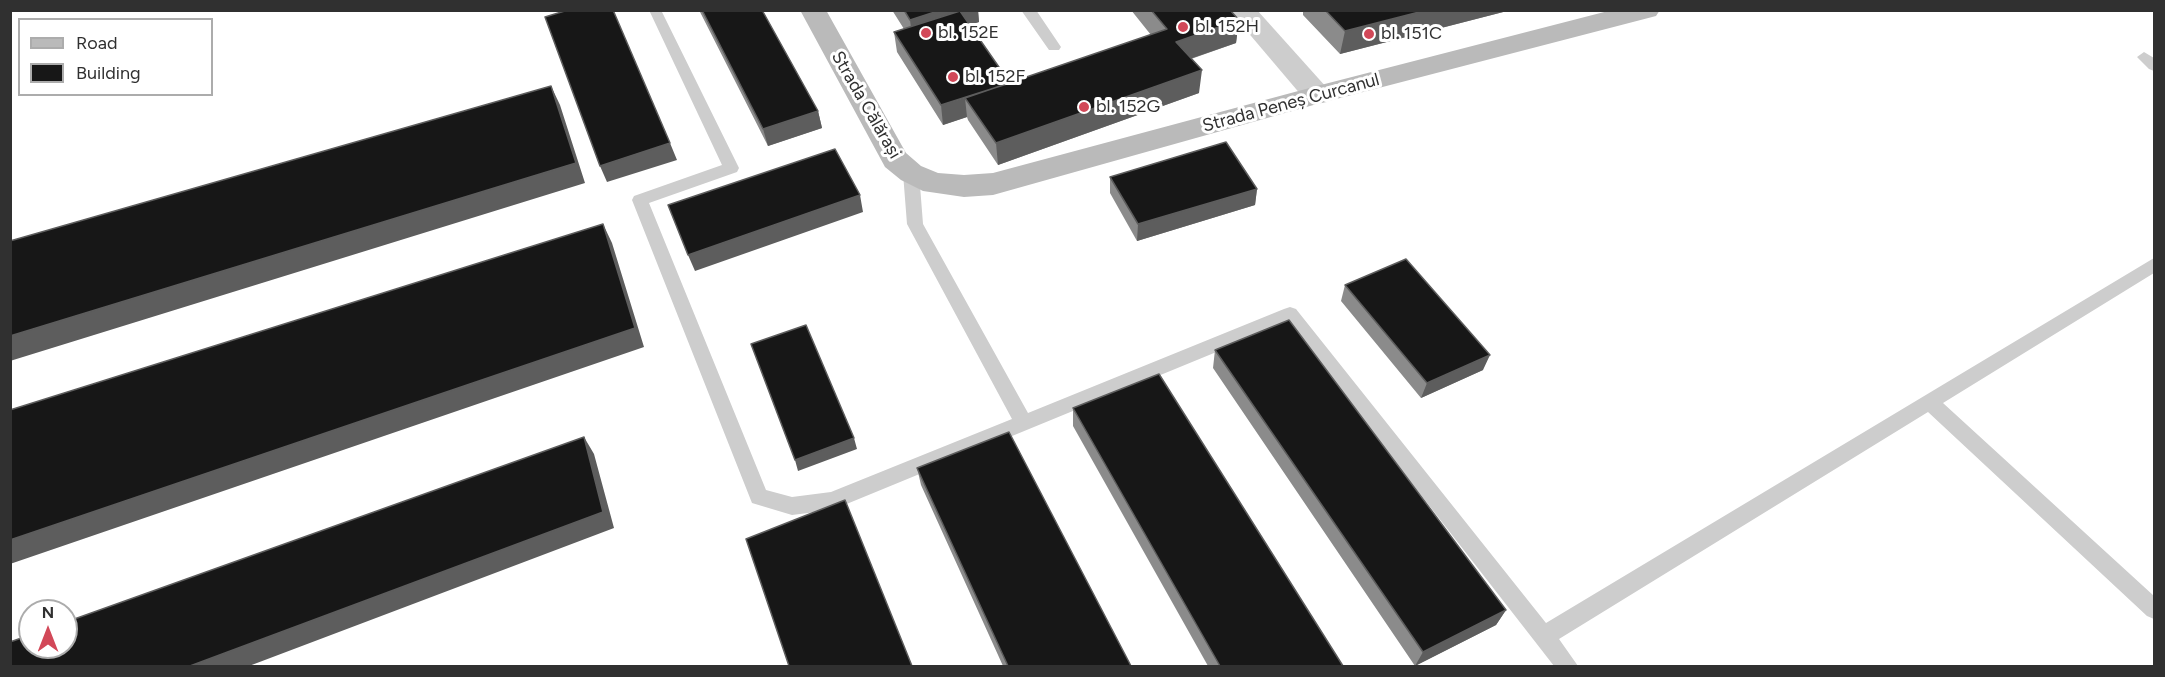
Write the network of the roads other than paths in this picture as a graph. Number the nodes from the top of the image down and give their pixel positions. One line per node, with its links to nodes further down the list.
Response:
1 (813, 10): 8 (street, Strada Călărași)
2 (1028, 10): 6 (lane)
3 (1242, 10): 7 (street)
4 (1647, 10): 7 (street, Strada Peneș Curcanul)
5 (655, 12): 11 (lane)
6 (1054, 47)
7 (1317, 95): 8 (street, Strada Peneș Curcanul)
8 (923, 178): 11 (lane)
9 (2154, 266): 10 (lane)
10 (1930, 403): 12 (lane); 13 (lane)
11 (1023, 422): 13 (lane)
12 (2154, 609)
13 (1544, 636): 14 (lane)
14 (1567, 666)

